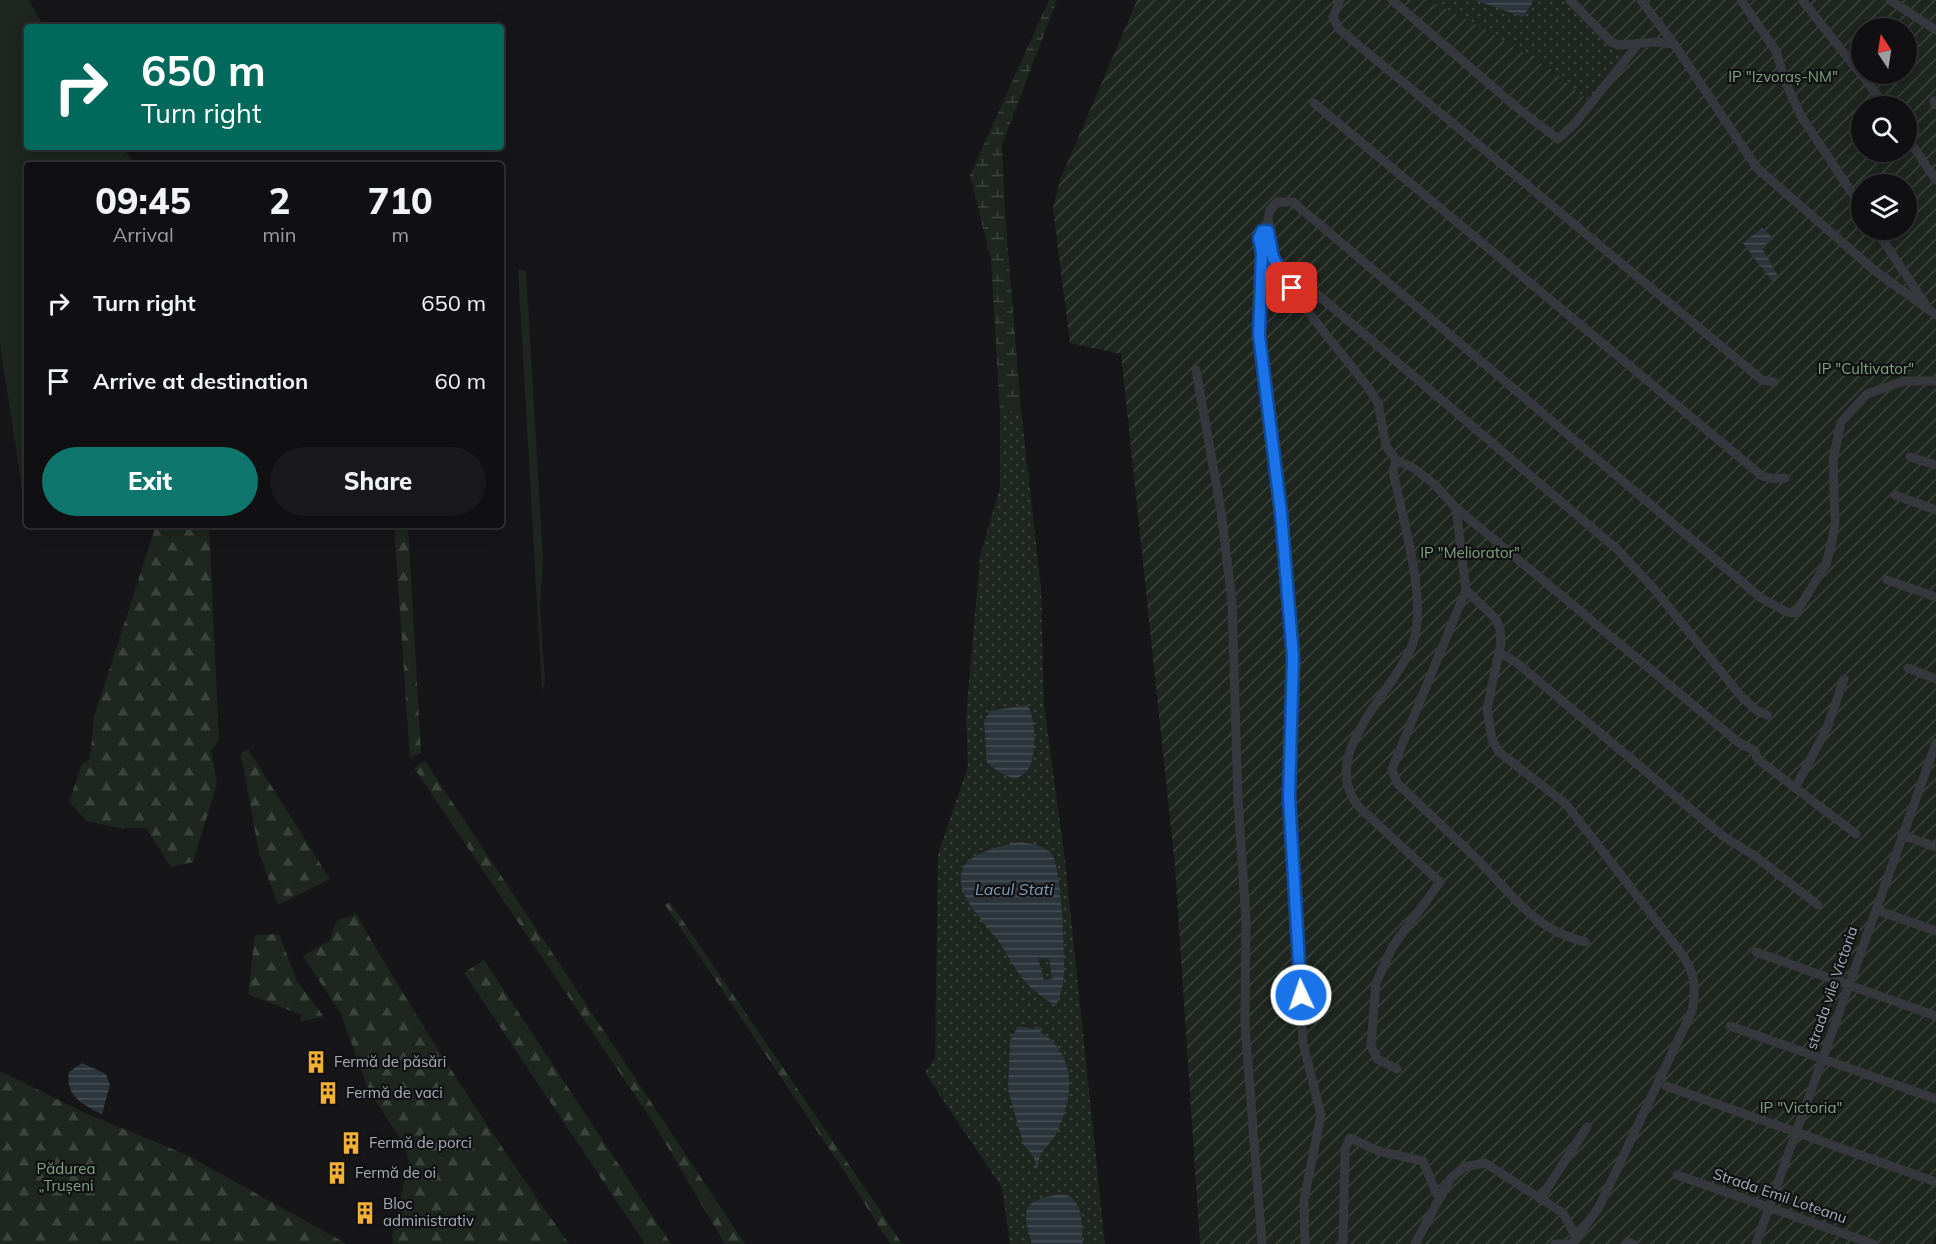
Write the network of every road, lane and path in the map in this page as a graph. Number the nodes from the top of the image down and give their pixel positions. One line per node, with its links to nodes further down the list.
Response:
1 (1340, 0): 22 (street)
2 (1392, 0): 9 (street)
3 (1570, 0): 9 (street)
4 (1641, 0): 10 (street)
5 (1741, 0): 15 (street)
6 (1802, 0): 11 (street)
7 (1890, 0): 8 (street)
8 (1936, 30)
9 (1638, 44): 10 (street)
10 (1674, 44): 19 (street)
11 (1878, 96)
12 (1314, 103): 26 (street)
13 (1917, 152): 14 (street)
14 (1936, 180)
15 (1851, 191)
16 (1268, 231): 18 (street); 21 (street); 65 (street)
17 (1883, 240): 19 (street)
18 (1301, 303): 24 (street); 37 (street)
19 (1933, 312)
20 (1196, 370): 64 (street)
21 (1936, 381)
22 (1774, 382)
23 (1910, 458): 25 (street)
24 (1396, 460): 28 (street); 53 (street)
25 (1936, 465)
26 (1785, 478)
27 (1895, 495): 29 (street)
28 (1456, 508): 31 (street); 40 (street)
29 (1936, 510)
30 (1887, 580): 32 (street)
31 (1466, 590): 33 (street); 47 (street)
32 (1936, 597)
33 (1499, 652): 44 (street); 63 (street)
34 (1908, 668): 36 (street)
35 (1844, 679): 40 (street)
36 (1936, 679)
37 (1767, 716)
38 (1936, 743): 39 (street, strada vile Victoria)
39 (1933, 761): 42 (street, strada vile Victoria)
40 (1795, 788): 41 (street)
41 (1857, 834)
42 (1902, 835): 43 (street); 45 (street, strada vile Victoria)
43 (1936, 847)
44 (1818, 905)
45 (1876, 910): 46 (street); 49 (street, strada vile Victoria)
46 (1936, 931)
47 (1586, 942)
48 (1756, 952): 49 (street)
49 (1848, 985): 50 (street); 52 (street, strada vile Victoria)
50 (1936, 1016)
51 (1730, 1026): 52 (street)
52 (1823, 1059): 55 (street); 57 (street, strada vile Victoria)
53 (1397, 1069)
54 (1666, 1086): 57 (street)
55 (1936, 1099)
56 (1587, 1127): 61 (street)
57 (1796, 1134): 59 (street); 62 (street, strada vile Victoria)
58 (1677, 1175): 62 (street, Strada Emil Loteanu)
59 (1936, 1182)
60 (1441, 1197): 61 (street); 66 (street); 67 (street)
61 (1540, 1199): 63 (street)
62 (1768, 1208): 69 (street, strada vile Victoria); 70 (street, Strada Emil Loteanu)
63 (1573, 1241): 68 (street)
64 (1262, 1244)
65 (1305, 1244)
66 (1343, 1244)
67 (1415, 1244)
68 (1555, 1244)
69 (1756, 1244)
70 (1873, 1244)

